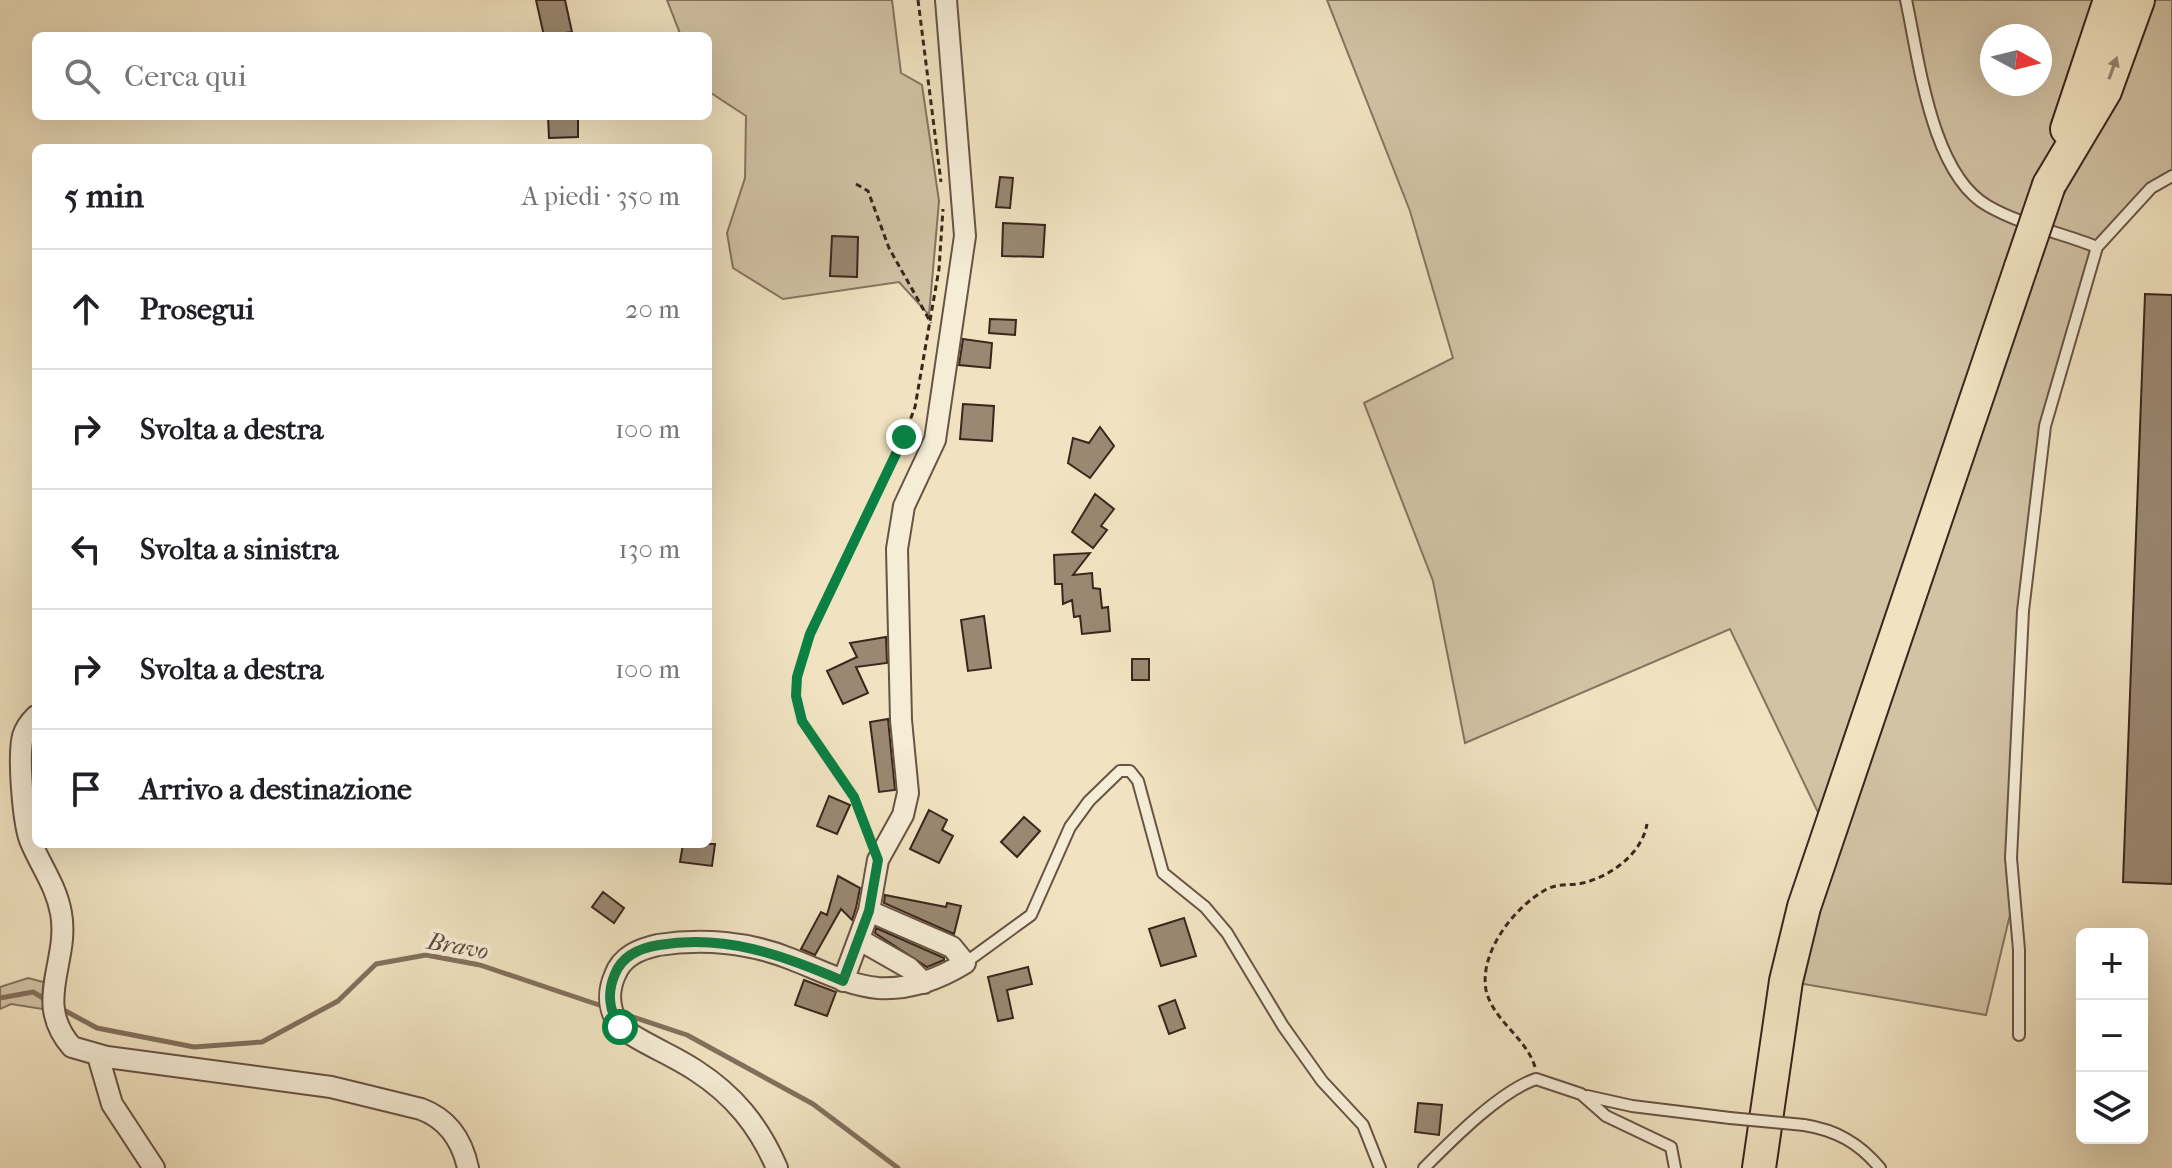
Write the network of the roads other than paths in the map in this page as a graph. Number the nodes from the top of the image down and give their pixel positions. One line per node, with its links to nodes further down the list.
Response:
1 (946, 0): 11 (street)
2 (1906, 0): 7 (lane)
3 (2110, 0): 6 (main road)
4 (2138, 0): 6 (main road, one-way to 4)
5 (2172, 176): 7 (lane)
6 (2049, 185): 25 (main road, bridge)
7 (2097, 247): 16 (lane)
8 (32, 722): 9 (street)
9 (32, 842)
10 (35, 848): 17 (street)
11 (869, 911): 12 (street); 13 (street)
12 (860, 940): 14 (street); 15 (street)
13 (965, 963): 15 (street); 22 (lane)
14 (843, 981): 15 (street); 21 (street)
15 (924, 983)
16 (2019, 1035)
17 (98, 1056): 19 (street); 20 (street)
18 (1581, 1094): 23 (lane); 24 (lane); 26 (lane, bridge)
19 (154, 1168)
20 (468, 1168)
21 (777, 1168)
22 (1380, 1168)
23 (1424, 1168)
24 (1675, 1168)
25 (1759, 1168)
26 (1880, 1168)

